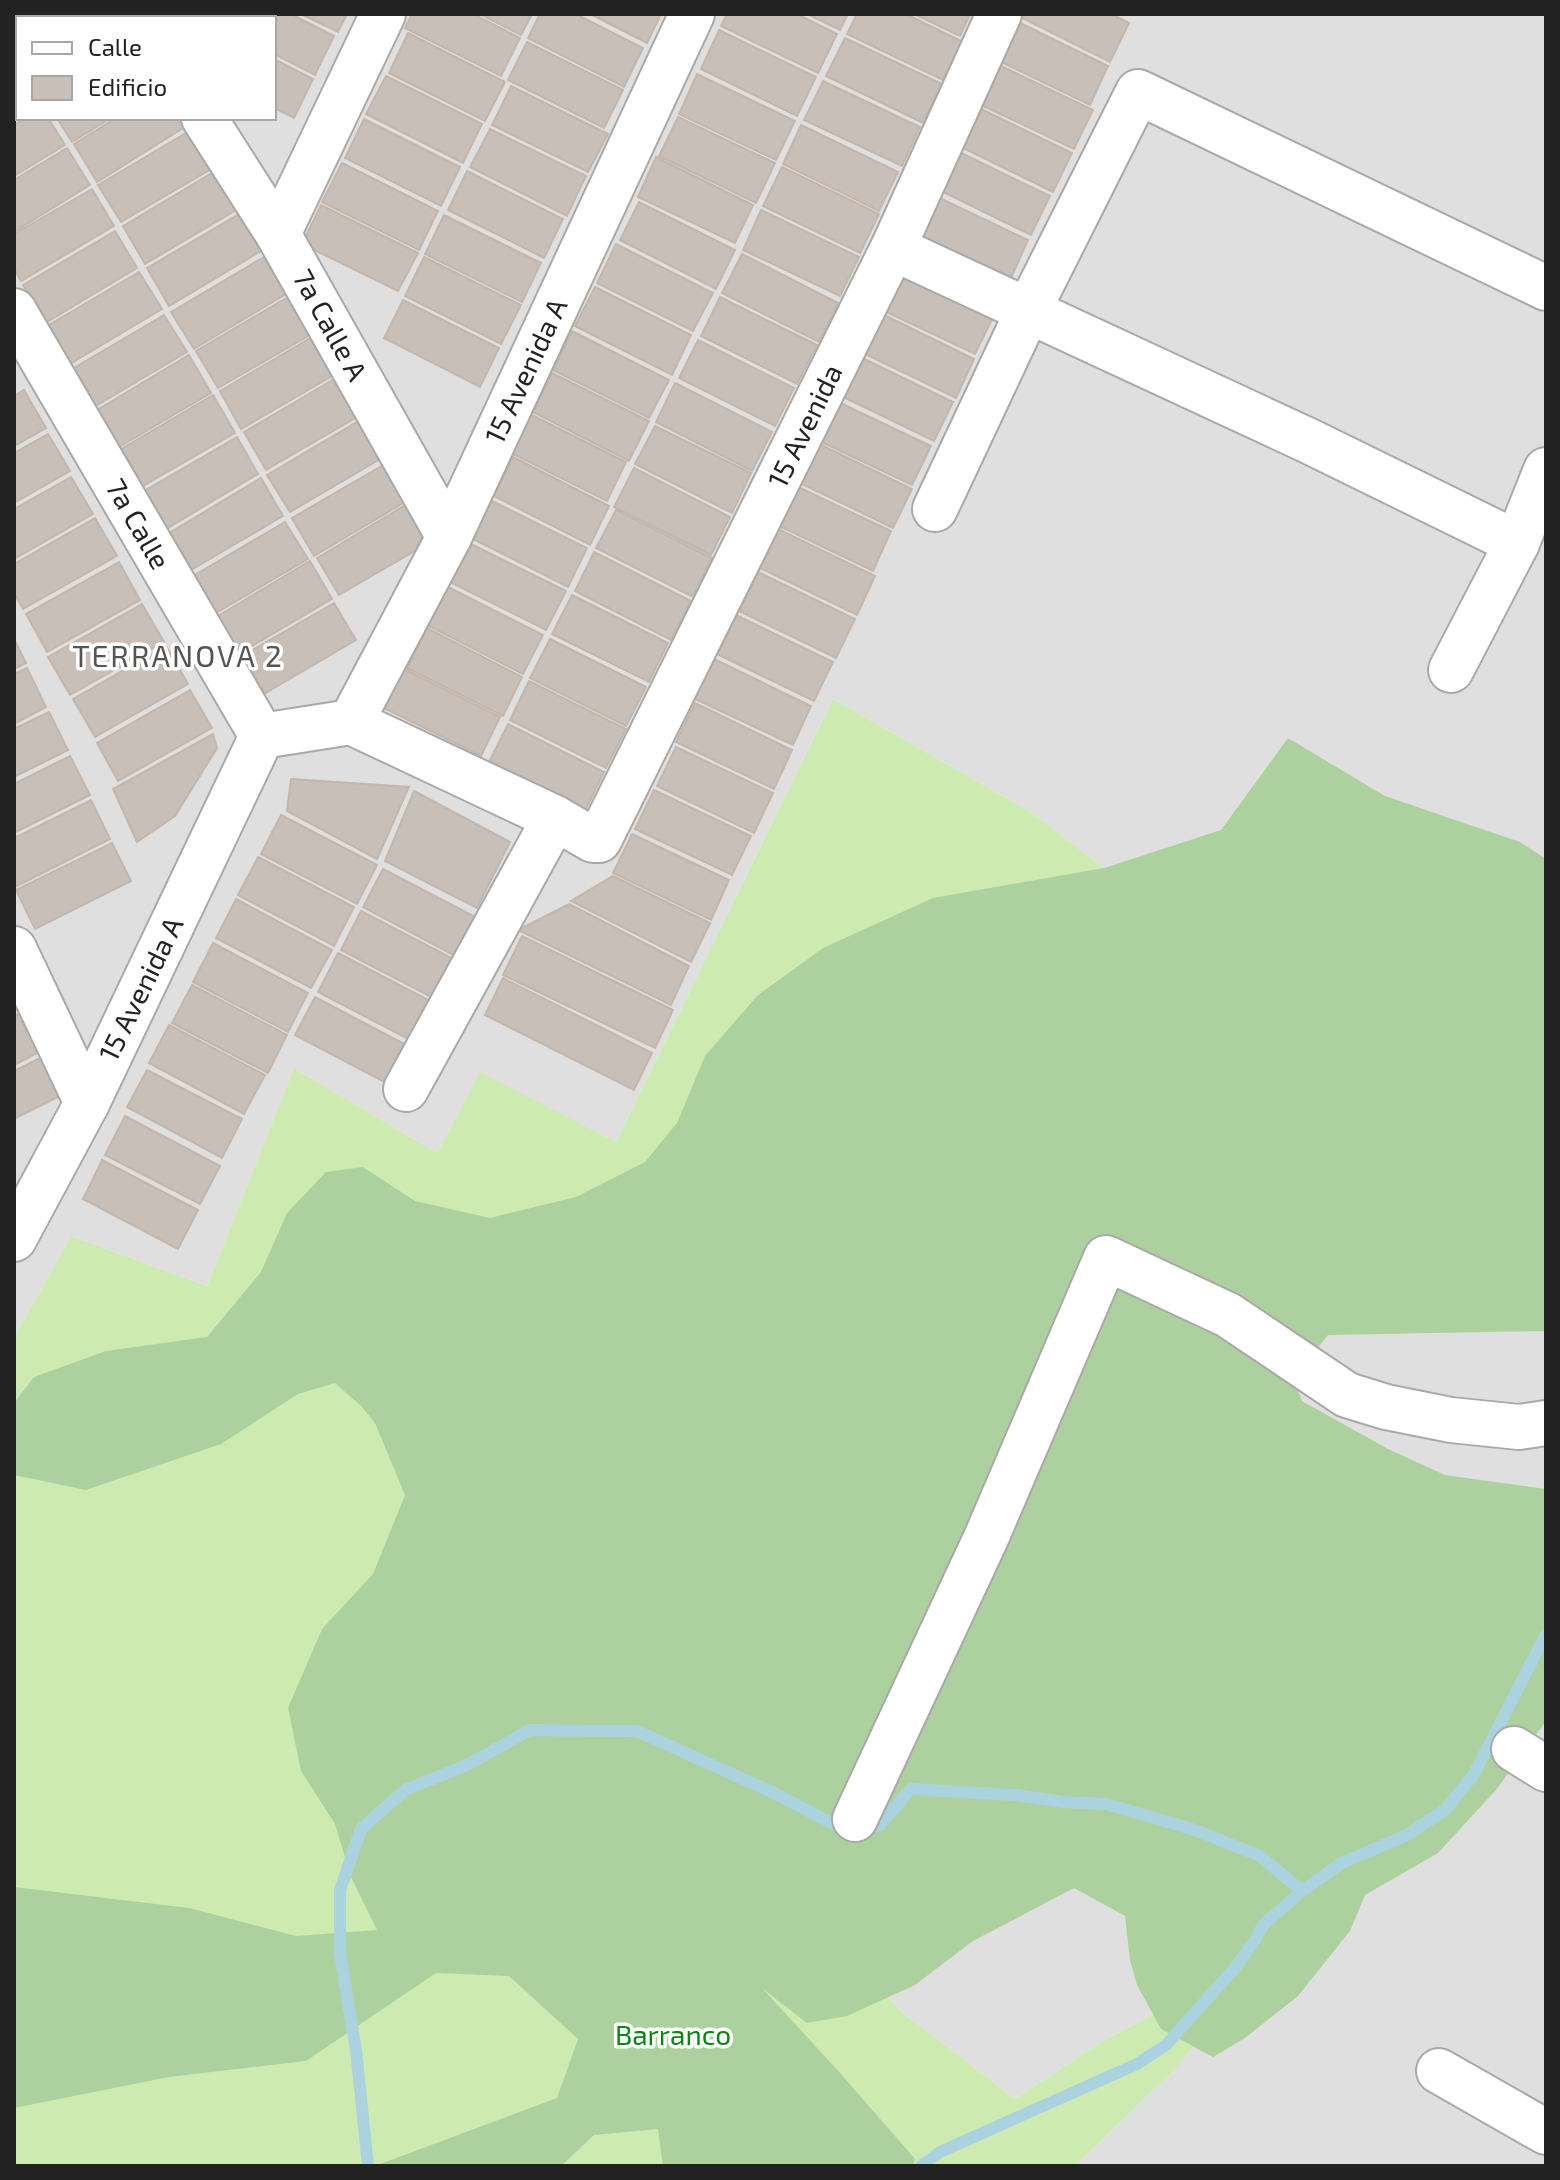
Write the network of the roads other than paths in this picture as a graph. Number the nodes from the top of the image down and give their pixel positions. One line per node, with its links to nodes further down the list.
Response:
1 (383, 14): 5 (street)
2 (692, 14): 12 (street, 15 Avenida A)
3 (999, 14): 6 (street, 15 Avenida)
4 (205, 120): 5 (street, 7a Calle A)
5 (278, 234): 12 (street, 7a Calle A)
6 (893, 248): 9 (street); 17 (street, 15 Avenida)
7 (1546, 288): 9 (street)
8 (14, 311): 16 (street, 7a Calle)
9 (1028, 311): 11 (street); 13 (street)
10 (1546, 470): 13 (street)
11 (935, 509)
12 (449, 537): 15 (street, 15 Avenida A)
13 (1517, 543): 14 (street)
14 (1451, 670)
15 (351, 722): 16 (street); 17 (street)
16 (262, 736): 20 (street, 15 Avenida A)
17 (555, 818): 19 (street)
18 (14, 949): 20 (street)
19 (406, 1089)
20 (87, 1103): 21 (street, 15 Avenida A)
21 (14, 1239)
22 (1546, 1423): 23 (street)
23 (855, 1819)
24 (1439, 2071): 25 (street)
25 (1546, 2132)

